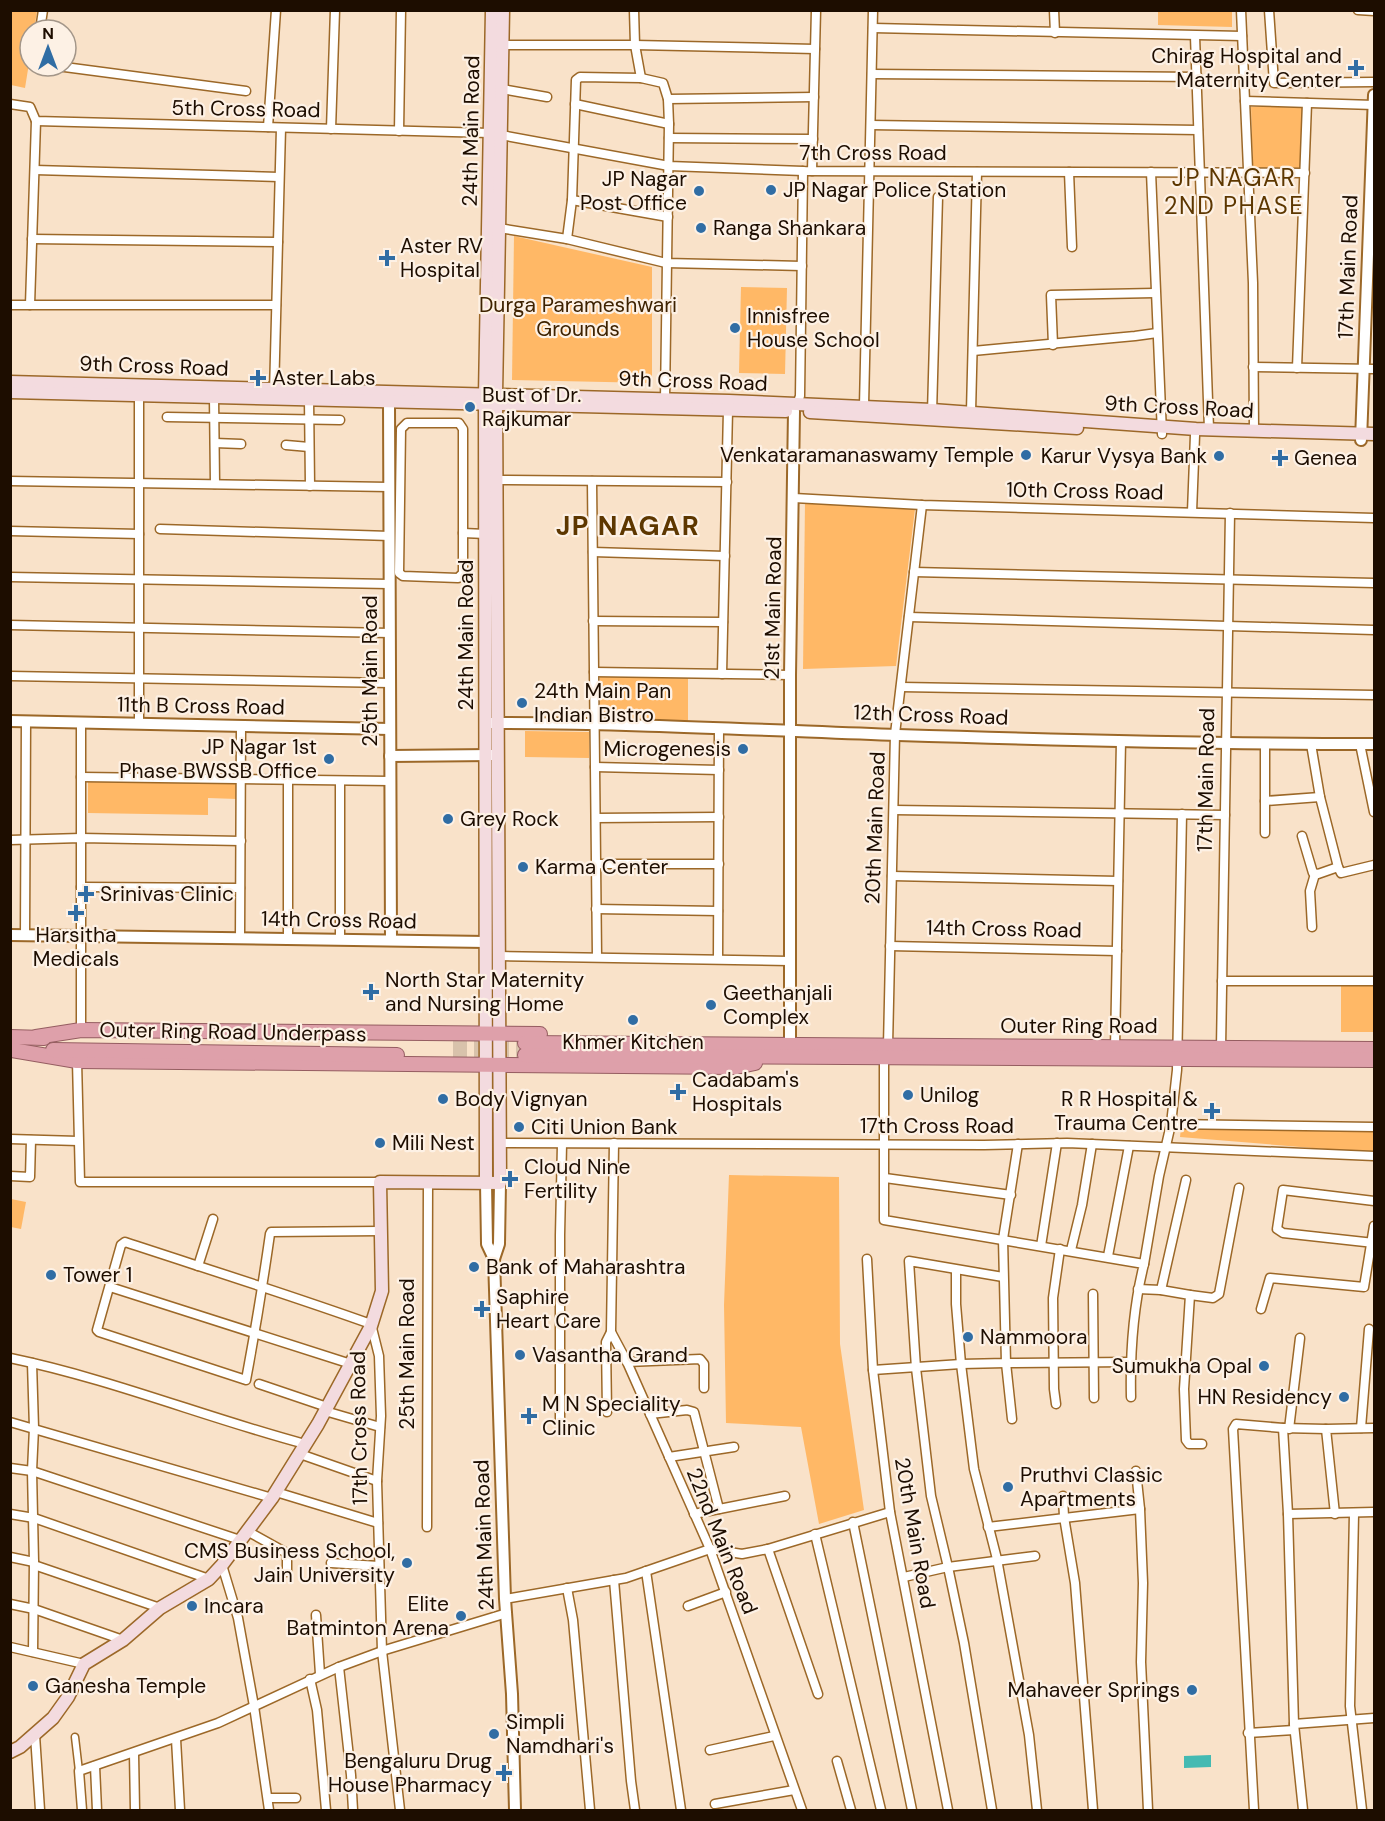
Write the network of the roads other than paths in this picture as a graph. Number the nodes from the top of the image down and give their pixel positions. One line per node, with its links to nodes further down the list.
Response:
1 (276, 10): 40 (street)
2 (335, 10): 42 (street)
3 (401, 10): 44 (street)
4 (492, 10): 45 (main road, 24th Main Road)
5 (503, 10): 18 (main road, 24th Main Road)
6 (634, 10): 19 (street)
7 (816, 10): 20 (street, 21st Main Road)
8 (873, 10): 14 (street)
9 (1054, 10): 15 (street)
10 (1241, 10): 17 (street)
11 (1269, 10): 25 (street)
12 (1358, 10): 13 (street)
13 (1374, 11)
14 (873, 28): 15 (street); 22 (street)
15 (1055, 33): 16 (street)
16 (1196, 36): 17 (street); 23 (street)
17 (1242, 36): 32 (street)
18 (502, 45): 19 (street); 26 (main road, 24th Main Road)
19 (635, 45): 20 (street); 24 (street)
20 (815, 49): 30 (street, 21st Main Road)
21 (78, 69): 27 (street)
22 (872, 74): 23 (street); 39 (street)
23 (1198, 77): 43 (street)
24 (641, 78): 31 (street); 35 (street)
25 (1374, 82)
26 (502, 89): 29 (street); 45 (main road, 24th Main Road)
27 (246, 91)
28 (1374, 95): 36 (street, 17th Main Road)
29 (547, 96)
30 (814, 97): 31 (street); 47 (street, 21st Main Road)
31 (668, 99): 38 (street)
32 (1245, 100): 33 (street); 57 (street)
33 (1307, 103): 36 (street); 58 (street)
34 (10, 104): 37 (street)
35 (574, 104): 38 (street); 48 (street)
36 (1374, 105): 79 (street, 17th Main Road)
37 (36, 121): 40 (street, 5th Cross Road); 50 (street)
38 (669, 124): 46 (street)
39 (871, 125): 43 (street); 52 (street)
40 (267, 127): 41 (street, 5th Cross Road)
41 (281, 128): 42 (street, 5th Cross Road); 59 (street)
42 (331, 129): 44 (street, 5th Cross Road)
43 (1198, 130): 56 (street)
44 (399, 131): 45 (street, 5th Cross Road)
45 (495, 135): 48 (street, 7th Cross Road); 63 (main road, 24th Main Road); 87 (main road, 24th Main Road)
46 (669, 138): 47 (street); 49 (street)
47 (813, 139): 51 (street, 21st Main Road)
48 (575, 148): 49 (street, 7th Cross Road); 61 (street)
49 (669, 166): 51 (street, 7th Cross Road); 62 (street)
50 (35, 170): 59 (street); 64 (street)
51 (808, 171): 52 (street, 7th Cross Road); 69 (street, 21st Main Road)
52 (870, 171): 53 (street, 7th Cross Road); 89 (street)
53 (977, 172): 54 (street, 7th Cross Road); 76 (street)
54 (1069, 172): 55 (street, 7th Cross Road); 67 (street)
55 (1151, 172): 56 (street, 7th Cross Road); 70 (street)
56 (1199, 172): 57 (street, 7th Cross Road); 98 (street)
57 (1248, 172): 58 (street, 7th Cross Road); 77 (street)
58 (1305, 173): 78 (street)
59 (279, 177): 66 (street)
60 (938, 197): 93 (street)
61 (572, 200): 62 (street); 65 (street)
62 (668, 217): 68 (street)
63 (499, 228): 65 (street); 87 (main road, 24th Main Road)
64 (32, 239): 66 (street); 72 (street)
65 (567, 239): 68 (street)
66 (278, 242): 73 (street)
67 (1072, 247)
68 (666, 263): 69 (street); 86 (street)
69 (802, 266): 90 (street, 21st Main Road)
70 (1155, 293): 74 (street); 75 (street)
71 (10, 305): 72 (street)
72 (30, 305): 73 (street)
73 (276, 305): 83 (street)
74 (1157, 333): 75 (street); 99 (street)
75 (1053, 345): 76 (street)
76 (973, 351): 92 (street)
77 (1253, 367): 78 (street); 100 (street)
78 (1297, 368): 79 (street)
79 (1369, 369): 103 (street, 17th Main Road)
80 (10, 382): 81 (main road, 9th Cross Road)
81 (139, 390): 82 (main road, 9th Cross Road); 83 (main road, 9th Cross Road); 84 (main road, 9th Cross Road); 113 (street)
82 (10, 392)
83 (274, 394): 84 (main road, 9th Cross Road); 85 (main road, 9th Cross Road); 87 (main road, 9th Cross Road)
84 (214, 397): 95 (street)
85 (309, 399): 88 (main road, 9th Cross Road); 96 (street)
86 (665, 399): 87 (main road, 9th Cross Road); 90 (main road, 9th Cross Road)
87 (491, 400): 88 (main road, 9th Cross Road); 91 (main road, 9th Cross Road); 110 (main road, 24th Main Road); 127 (main road, 24th Main Road)
88 (389, 402): 109 (street, 25th Main Road)
89 (864, 406): 90 (main road, 9th Cross Road); 93 (main road, 9th Cross Road)
90 (796, 407): 91 (main road, 9th Cross Road); 93 (main road, 9th Cross Road); 118 (street, 21st Main Road)
91 (728, 410): 114 (street)
92 (971, 412): 93 (main road, 9th Cross Road); 99 (main road, 9th Cross Road)
93 (932, 415): 99 (main road, 9th Cross Road)
94 (167, 417): 95 (street)
95 (215, 418): 96 (street); 105 (street)
96 (309, 419): 97 (street); 108 (street)
97 (340, 420)
98 (1209, 429): 99 (main road, 9th Cross Road); 100 (main road, 9th Cross Road)
99 (1162, 430): 102 (main road, 9th Cross Road)
100 (1254, 431): 103 (main road, 9th Cross Road)
101 (1374, 434): 103 (main road, 9th Cross Road)
102 (1196, 435): 103 (main road, 9th Cross Road); 120 (street)
103 (1361, 437): 104 (main road, 9th Cross Road)
104 (1374, 441)
105 (215, 444): 106 (street); 115 (street)
106 (241, 444)
107 (286, 445): 108 (street)
108 (309, 447): 116 (street)
109 (395, 474): 117 (street, 25th Main Road); 125 (street); 125 (street)
110 (497, 480): 112 (street); 157 (main road, 24th Main Road)
111 (10, 481): 113 (street)
112 (592, 481): 114 (street); 129 (street)
113 (139, 483): 115 (street); 126 (street)
114 (727, 483): 130 (street)
115 (214, 484): 116 (street)
116 (310, 486): 117 (street)
117 (389, 487): 128 (street, 25th Main Road)
118 (794, 498): 119 (street, 10th Cross Road); 147 (street, 21st Main Road)
119 (922, 505): 120 (street, 10th Cross Road); 131 (street, 20th Main Road)
120 (1192, 512): 121 (street, 10th Cross Road)
121 (1230, 513): 122 (street, 10th Cross Road); 134 (street, 17th Main Road)
122 (1374, 518)
123 (160, 529): 128 (street)
124 (10, 531): 126 (street)
125 (463, 533): 127 (street)
126 (139, 534): 133 (street)
127 (486, 534): 157 (main road, 24th Main Road)
128 (390, 536): 136 (street, 25th Main Road)
129 (593, 552): 130 (street); 138 (street)
130 (725, 556): 139 (street)
131 (914, 572): 134 (street); 137 (street, 20th Main Road)
132 (10, 577): 133 (street)
133 (139, 579): 136 (street); 142 (street)
134 (1229, 579): 135 (street); 141 (street, 17th Main Road)
135 (1374, 583)
136 (390, 584): 144 (street, 25th Main Road)
137 (909, 617): 141 (street); 151 (street, 20th Main Road)
138 (593, 621): 139 (street); 145 (street)
139 (723, 622): 146 (street)
140 (10, 625): 142 (street)
141 (1228, 626): 143 (street); 152 (street, 17th Main Road)
142 (139, 629): 144 (street); 149 (street)
143 (1374, 630)
144 (390, 633): 150 (street, 25th Main Road)
145 (594, 672): 146 (street); 159 (street)
146 (722, 674): 147 (street)
147 (790, 675): 163 (street, 21st Main Road)
148 (10, 676): 149 (street)
149 (139, 679): 150 (street); 158 (street)
150 (390, 683): 162 (street, 25th Main Road)
151 (901, 687): 152 (street); 164 (street, 20th Main Road)
152 (1227, 694): 153 (street); 166 (street, 17th Main Road)
153 (1374, 695)
154 (10, 721): 155 (street, 11th B Cross Road)
155 (26, 721): 156 (street, 11th B Cross Road); 191 (street)
156 (81, 722): 158 (street, 11th B Cross Road); 175 (street)
157 (492, 723): 159 (street, 12th Cross Road); 171 (main road, 24th Main Road)
158 (139, 724): 160 (street, 11th B Cross Road)
159 (594, 725): 161 (street, 12th Cross Road); 173 (street)
160 (241, 726): 162 (street, 11th B Cross Road); 176 (street)
161 (719, 728): 163 (street, 12th Cross Road); 174 (street)
162 (390, 729): 172 (street, 25th Main Road)
163 (792, 729): 164 (street, 12th Cross Road); 220 (street, 21st Main Road)
164 (896, 734): 165 (street, 12th Cross Road); 182 (street, 20th Main Road)
165 (1121, 741): 166 (street, 12th Cross Road); 184 (street)
166 (1226, 744): 167 (street, 12th Cross Road); 186 (street, 17th Main Road)
167 (1265, 744): 168 (street, 12th Cross Road); 181 (street)
168 (1311, 744): 169 (street, 12th Cross Road); 180 (street)
169 (1360, 744): 170 (street, 12th Cross Road); 183 (street)
170 (1374, 744)
171 (492, 755): 172 (street); 214 (main road, 24th Main Road); 217 (main road, 24th Main Road)
172 (390, 756): 179 (street, 25th Main Road)
173 (595, 767): 174 (street); 188 (street)
174 (719, 770): 187 (street)
175 (81, 777): 176 (street); 192 (street)
176 (241, 780): 177 (street); 194 (street)
177 (288, 780): 178 (street); 211 (street)
178 (340, 781): 179 (street); 212 (street)
179 (390, 781): 213 (street, 25th Main Road)
180 (1320, 797): 181 (street); 198 (street)
181 (1265, 801): 189 (street)
182 (894, 810): 184 (street); 200 (street, 20th Main Road)
183 (1374, 812)
184 (1120, 813): 185 (street); 201 (street)
185 (1182, 814): 186 (street); 233 (street)
186 (1225, 815): 221 (street, 17th Main Road)
187 (719, 817): 188 (street); 196 (street)
188 (596, 818): 195 (street)
189 (1265, 833)
190 (1302, 836): 199 (street)
191 (26, 838): 192 (street); 193 (street); 208 (street)
192 (81, 838): 194 (street); 202 (street)
193 (10, 840)
194 (241, 841): 203 (street)
195 (596, 864): 196 (street); 204 (street)
196 (718, 864): 205 (street)
197 (1374, 865): 198 (street)
198 (1338, 867): 199 (street)
199 (1315, 874): 206 (street)
200 (892, 876): 201 (street); 215 (street, 20th Main Road)
201 (1118, 881): 216 (street)
202 (81, 887): 203 (street); 209 (street)
203 (240, 888): 210 (street)
204 (596, 909): 205 (street); 218 (street)
205 (718, 911): 219 (street)
206 (1312, 927)
207 (10, 935): 208 (street, 14th Cross Road)
208 (25, 936): 209 (street, 14th Cross Road)
209 (81, 936): 210 (street, 14th Cross Road); 223 (street)
210 (240, 939): 211 (street, 14th Cross Road)
211 (288, 939): 212 (street, 14th Cross Road)
212 (340, 940): 213 (street, 14th Cross Road)
213 (391, 940): 214 (street, 14th Cross Road)
214 (486, 942): 224 (main road, 24th Main Road)
215 (890, 946): 216 (street, 14th Cross Road); 232 (street, 20th Main Road)
216 (1117, 951): 227 (street)
217 (499, 956): 218 (street); 224 (main road, 24th Main Road)
218 (597, 957): 219 (street)
219 (718, 959): 220 (street)
220 (789, 962): 231 (street, 21st Main Road)
221 (1222, 981): 222 (street); 228 (street, 17th Main Road)
222 (1374, 981)
223 (81, 1030): 224 (highway); 225 (highway)
224 (493, 1034): 231 (highway); 236 (main road, 24th Main Road)
225 (36, 1037): 226 (highway); 226 (highway, Outer Ring Road Underpass)
226 (11, 1046): 235 (highway)
227 (1115, 1048): 232 (highway, Outer Ring Road); 233 (highway, Outer Ring Road)
228 (1221, 1048): 230 (highway, Outer Ring Road); 233 (highway, Outer Ring Road)
229 (525, 1049): 231 (highway)
230 (1374, 1049)
231 (786, 1050): 232 (highway, Outer Ring Road); 236 (highway)
232 (886, 1052): 233 (highway, Outer Ring Road); 246 (street, 20th Main Road)
233 (1178, 1054): 234 (highway, Outer Ring Road); 237 (street)
234 (1374, 1060)
235 (77, 1061): 236 (highway); 241 (street)
236 (492, 1065): 242 (main road, 24th Main Road); 257 (main road, 24th Main Road)
237 (1170, 1124): 238 (street); 250 (street)
238 (1374, 1127)
239 (10, 1140): 240 (street)
240 (31, 1140): 241 (street); 252 (street)
241 (78, 1141): 255 (street)
242 (500, 1143): 245 (street, 17th Cross Road); 258 (main road, 24th Main Road)
243 (614, 1143): 245 (street, 17th Cross Road); 246 (street, 17th Cross Road); 286 (street, 22nd Main Road)
244 (1057, 1143): 247 (street, 17th Cross Road); 248 (street, 17th Cross Road); 267 (street)
245 (562, 1144): 309 (street)
246 (886, 1144): 247 (street, 17th Cross Road); 253 (street, 20th Main Road)
247 (1018, 1144): 260 (street)
248 (1092, 1144): 249 (street, 17th Cross Road); 269 (street)
249 (1129, 1146): 250 (street, 17th Cross Road); 270 (street)
250 (1165, 1146): 251 (street, 17th Cross Road); 273 (street)
251 (1374, 1156)
252 (10, 1176)
253 (885, 1178): 260 (street); 265 (street, 20th Main Road)
254 (1186, 1180): 280 (street)
255 (380, 1182): 256 (main road); 264 (main road)
256 (428, 1182): 257 (main road); 342 (street, 25th Main Road)
257 (486, 1183): 258 (main road); 271 (street, 24th Main Road)
258 (500, 1183): 271 (street, 24th Main Road)
259 (1239, 1188): 282 (street)
260 (1011, 1195): 265 (street)
261 (1374, 1201): 266 (street)
262 (213, 1219): 274 (street)
263 (1374, 1226): 266 (street)
264 (380, 1231): 278 (street); 284 (main road)
265 (1003, 1239): 267 (street); 276 (street)
266 (1373, 1243): 283 (street)
267 (1041, 1246): 268 (street)
268 (1060, 1249): 269 (street); 291 (street)
269 (1071, 1250): 270 (street)
270 (1108, 1256): 273 (street)
271 (494, 1258): 363 (street, 24th Main Road)
272 (867, 1259): 299 (street, 20th Main Road)
273 (1144, 1263): 279 (street)
274 (198, 1266): 277 (street, 17th Cross Road); 278 (street, 17th Cross Road)
275 (956, 1270): 276 (street); 297 (street); 298 (street)
276 (1003, 1277): 295 (street)
277 (110, 1287): 287 (street); 287 (street)
278 (262, 1287): 284 (street, 17th Cross Road); 287 (street)
279 (1138, 1289): 280 (street); 293 (street)
280 (1161, 1290): 282 (street)
281 (1093, 1294): 292 (street)
282 (1190, 1295): 317 (street)
283 (1261, 1309)
284 (371, 1324): 296 (main road); 311 (street, 17th Cross Road)
285 (1369, 1329): 313 (street)
286 (611, 1332): 290 (street, 22nd Main Road); 306 (street)
287 (255, 1333): 296 (street)
288 (1300, 1338): 314 (street)
289 (10, 1358): 294 (street)
290 (627, 1362): 301 (street); 307 (street, 22nd Main Road)
291 (1054, 1362): 292 (street); 295 (street); 304 (street)
292 (1092, 1362): 293 (street); 303 (street)
293 (1130, 1362): 302 (street)
294 (32, 1363): 312 (street); 319 (street)
295 (1006, 1363): 297 (street); 308 (street)
296 (351, 1364): 305 (main road)
297 (961, 1364): 298 (street); 343 (street)
298 (916, 1368): 299 (street); 355 (street)
299 (873, 1370): 331 (street, 20th Main Road)
300 (259, 1384): 305 (street)
301 (704, 1388)
302 (1131, 1397)
303 (1094, 1398)
304 (1056, 1404)
305 (326, 1409): 311 (street); 319 (main road)
306 (607, 1412)
307 (650, 1414): 320 (street); 321 (street, 22nd Main Road)
308 (1012, 1419)
309 (560, 1420)
310 (10, 1422): 312 (street)
311 (380, 1427): 325 (street, 17th Cross Road)
312 (34, 1428): 324 (street); 326 (street)
313 (1361, 1428): 315 (street); 316 (street)
314 (1286, 1429): 315 (street); 335 (street); 383 (street)
315 (1326, 1429): 336 (street)
316 (1374, 1429)
317 (1203, 1444)
318 (734, 1448): 320 (street)
319 (302, 1449): 325 (street); 326 (main road)
320 (705, 1452): 321 (street); 329 (street)
321 (669, 1457): 334 (street, 22nd Main Road)
322 (10, 1468): 324 (street)
323 (1136, 1471): 330 (street)
324 (32, 1472): 339 (street); 345 (street)
325 (377, 1481): 341 (street, 17th Cross Road)
326 (274, 1495): 341 (street); 345 (main road)
327 (785, 1496): 329 (street)
328 (1063, 1496): 338 (street)
329 (719, 1509): 334 (street)
330 (1140, 1509): 338 (street); 419 (street)
331 (890, 1512): 340 (street); 358 (street, 20th Main Road)
332 (1374, 1512): 337 (street)
333 (10, 1514): 339 (street)
334 (694, 1514): 346 (street, 22nd Main Road)
335 (1288, 1514): 336 (street); 382 (street)
336 (1335, 1514): 337 (street)
337 (1354, 1514): 381 (street)
338 (1064, 1517): 343 (street); 418 (street)
339 (33, 1518): 352 (street); 359 (street)
340 (853, 1522): 344 (street); 414 (street)
341 (378, 1523): 354 (street, 17th Cross Road)
342 (427, 1527)
343 (988, 1527): 350 (street)
344 (815, 1534): 347 (street); 413 (street)
345 (244, 1536): 353 (main road); 357 (street)
346 (710, 1550): 347 (street); 356 (street); 362 (street, 22nd Main Road)
347 (768, 1550): 378 (street)
348 (1035, 1556): 350 (street)
349 (10, 1557): 352 (street)
350 (997, 1559): 355 (street); 417 (street)
351 (332, 1563): 354 (street)
352 (34, 1564): 366 (street); 367 (street)
353 (222, 1565): 359 (main road); 379 (street)
354 (379, 1566): 372 (street, 17th Cross Road)
355 (948, 1567): 358 (street); 416 (street)
356 (646, 1571): 360 (street); 410 (street)
357 (287, 1572)
358 (904, 1577): 415 (street, 20th Main Road)
359 (209, 1579): 366 (main road)
360 (614, 1580): 361 (street); 409 (street)
361 (567, 1588): 363 (street); 408 (street)
362 (726, 1592): 365 (street); 385 (street, 22nd Main Road)
363 (505, 1599): 368 (street, 24th Main Road)
364 (10, 1604): 367 (street)
365 (688, 1606)
366 (160, 1608): 370 (main road)
367 (34, 1609): 370 (street); 373 (street)
368 (507, 1612): 372 (street); 407 (street, 24th Main Road)
369 (316, 1615): 376 (street)
370 (123, 1640): 374 (main road)
371 (10, 1647): 373 (street)
372 (382, 1651): 375 (street); 406 (street, 17th Cross Road)
373 (33, 1652): 374 (street)
374 (84, 1664): 384 (main road)
375 (339, 1667): 376 (street); 405 (street)
376 (320, 1674): 377 (street)
377 (310, 1679): 379 (street); 404 (street)
378 (818, 1694)
379 (254, 1706): 387 (street); 395 (street)
380 (1374, 1718): 381 (street)
381 (1352, 1721): 382 (street); 422 (street)
382 (1294, 1727): 383 (street); 421 (street)
383 (1248, 1733): 420 (street)
384 (35, 1735): 389 (main road); 398 (street)
385 (774, 1736): 388 (street); 394 (street, 22nd Main Road)
386 (75, 1737): 393 (street)
387 (176, 1739): 390 (street); 402 (street)
388 (710, 1750)
389 (10, 1752)
390 (134, 1753): 392 (street); 401 (street)
391 (837, 1761): 412 (street)
392 (95, 1766): 393 (street); 400 (street)
393 (79, 1771): 399 (street)
394 (794, 1790): 397 (street); 411 (street, 22nd Main Road)
395 (268, 1798): 396 (street); 403 (street)
396 (296, 1798)
397 (715, 1804)
398 (40, 1810)
399 (82, 1810)
400 (97, 1810)
401 (135, 1810)
402 (180, 1810)
403 (269, 1810)
404 (326, 1810)
405 (353, 1810)
406 (400, 1810)
407 (515, 1810)
408 (590, 1810)
409 (635, 1810)
410 (681, 1810)
411 (802, 1810)
412 (851, 1810)
413 (881, 1810)
414 (912, 1810)
415 (948, 1810)
416 (992, 1810)
417 (1037, 1810)
418 (1093, 1810)
419 (1148, 1810)
420 (1254, 1810)
421 (1303, 1810)
422 (1362, 1810)

